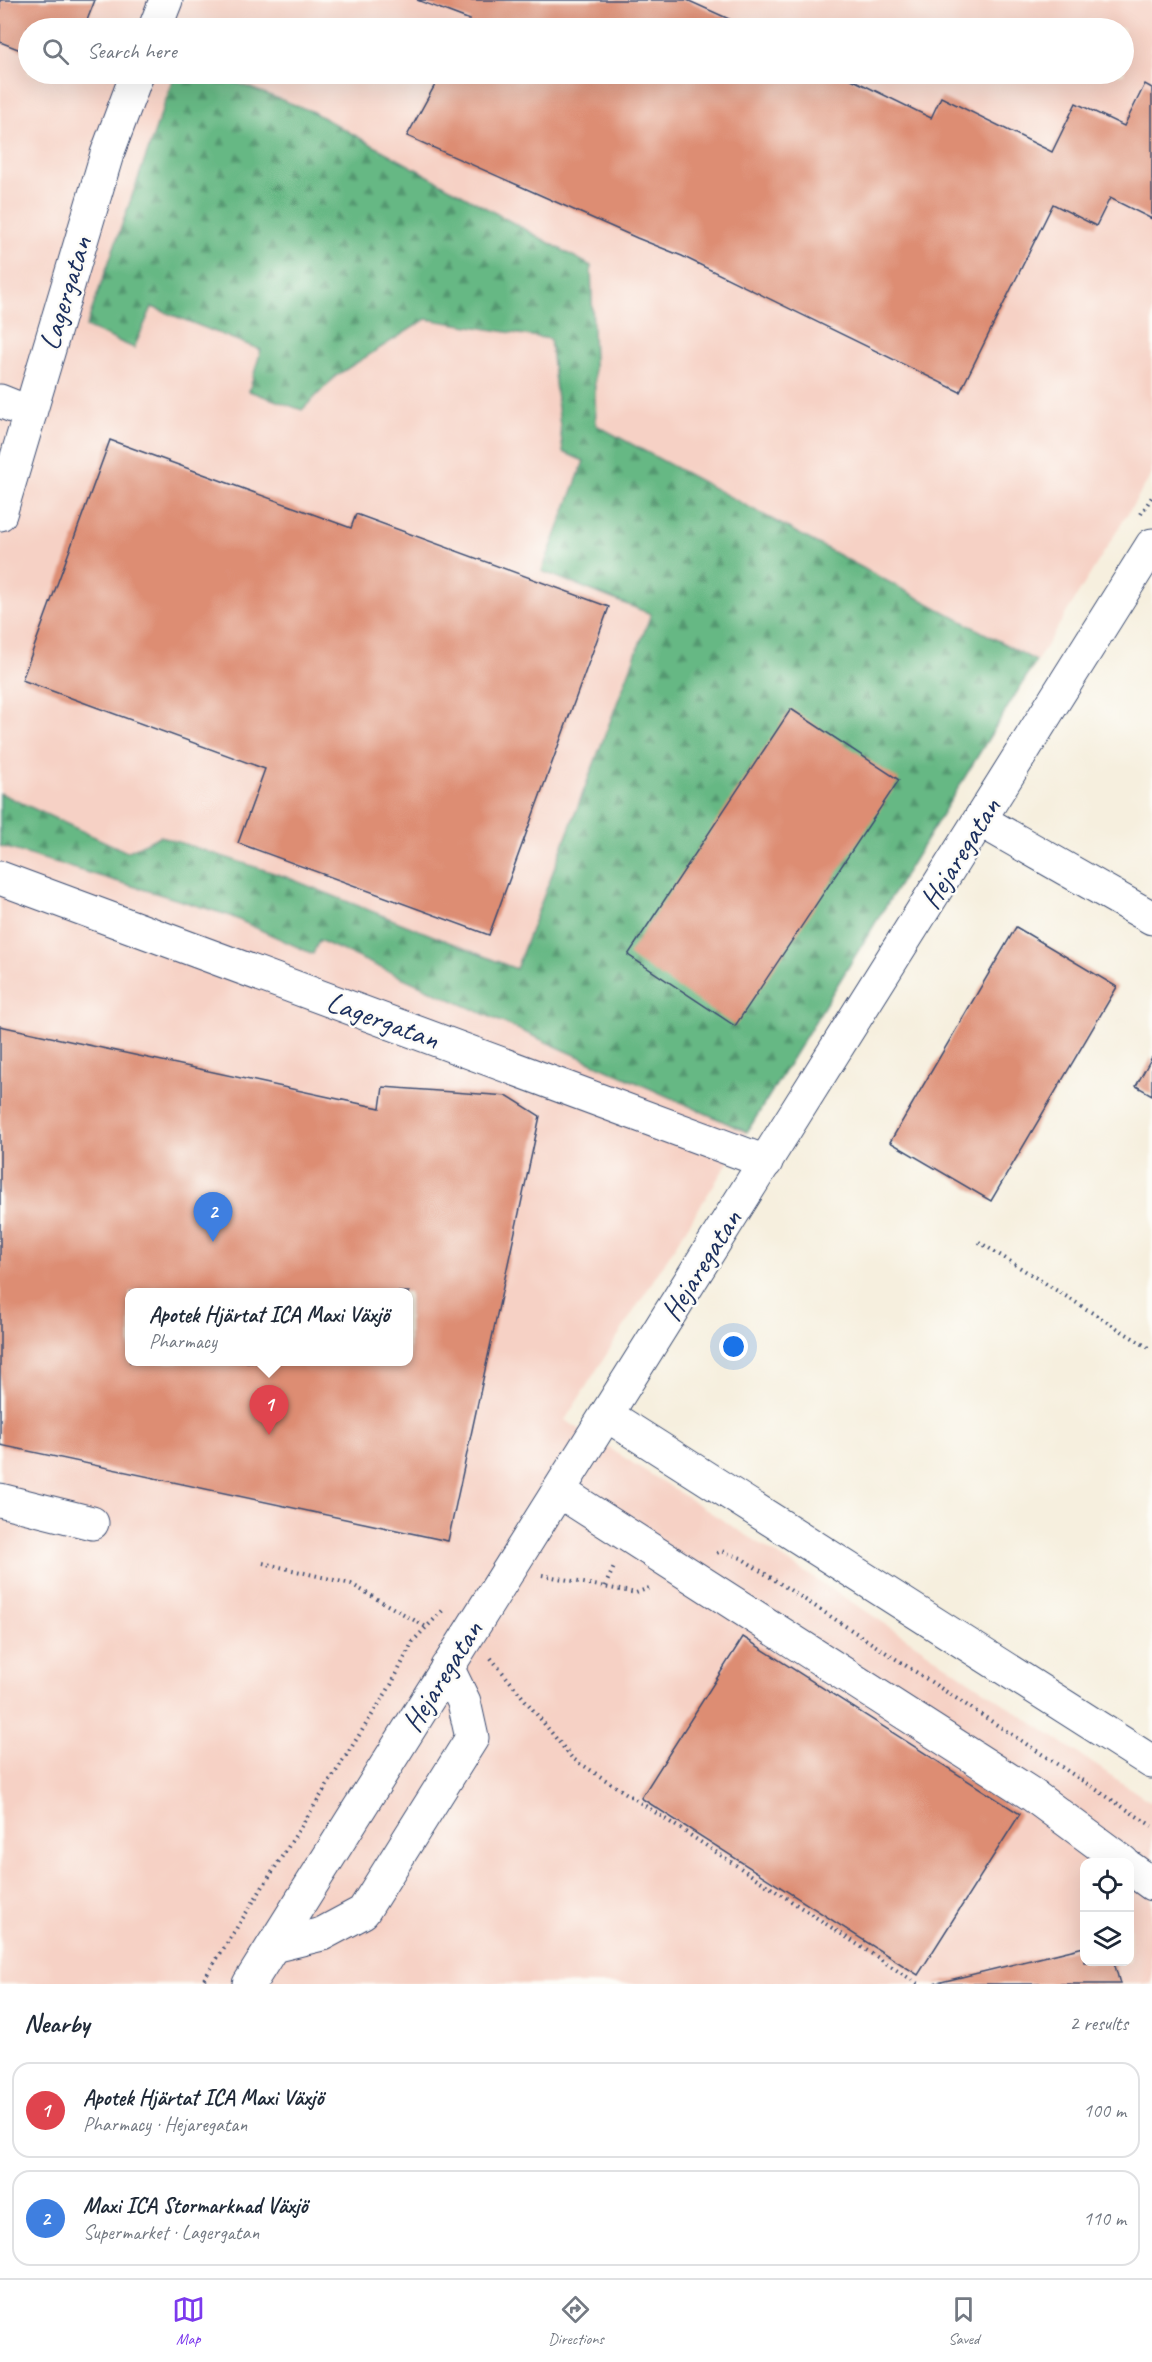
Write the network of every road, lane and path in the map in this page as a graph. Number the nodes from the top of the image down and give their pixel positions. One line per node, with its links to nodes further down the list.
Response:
1 (166, 0): 2 (street)
2 (159, 18)
3 (133, 84): 5 (street, Lagergatan)
4 (0, 401): 5 (street)
5 (30, 413): 6 (street, Lagergatan)
6 (0, 514)
7 (1152, 544): 8 (street, Hejaregatan)
8 (980, 820): 10 (street); 11 (street, Hejaregatan)
9 (0, 878): 11 (street, Lagergatan)
10 (1152, 918)
11 (766, 1162): 14 (street, Hejaregatan)
12 (980, 1242): 13 (path)
13 (1152, 1350)
14 (607, 1415): 15 (street, Hejaregatan); 23 (street)
15 (559, 1491): 21 (street, Hejaregatan); 24 (street)
16 (0, 1500): 17 (street)
17 (92, 1523)
18 (263, 1563): 20 (path)
19 (450, 1605): 20 (path)
20 (426, 1627): 28 (path)
21 (469, 1632): 22 (street, Hejaregatan); 30 (path)
22 (447, 1667): 27 (street, Hejaregatan); 27 (street)
23 (1152, 1762)
24 (1116, 1858)
25 (1134, 1871): 26 (street)
26 (1152, 1884)
27 (273, 1946): 29 (street, Hejaregatan)
28 (201, 1984)
29 (249, 1984)
30 (918, 1984)

